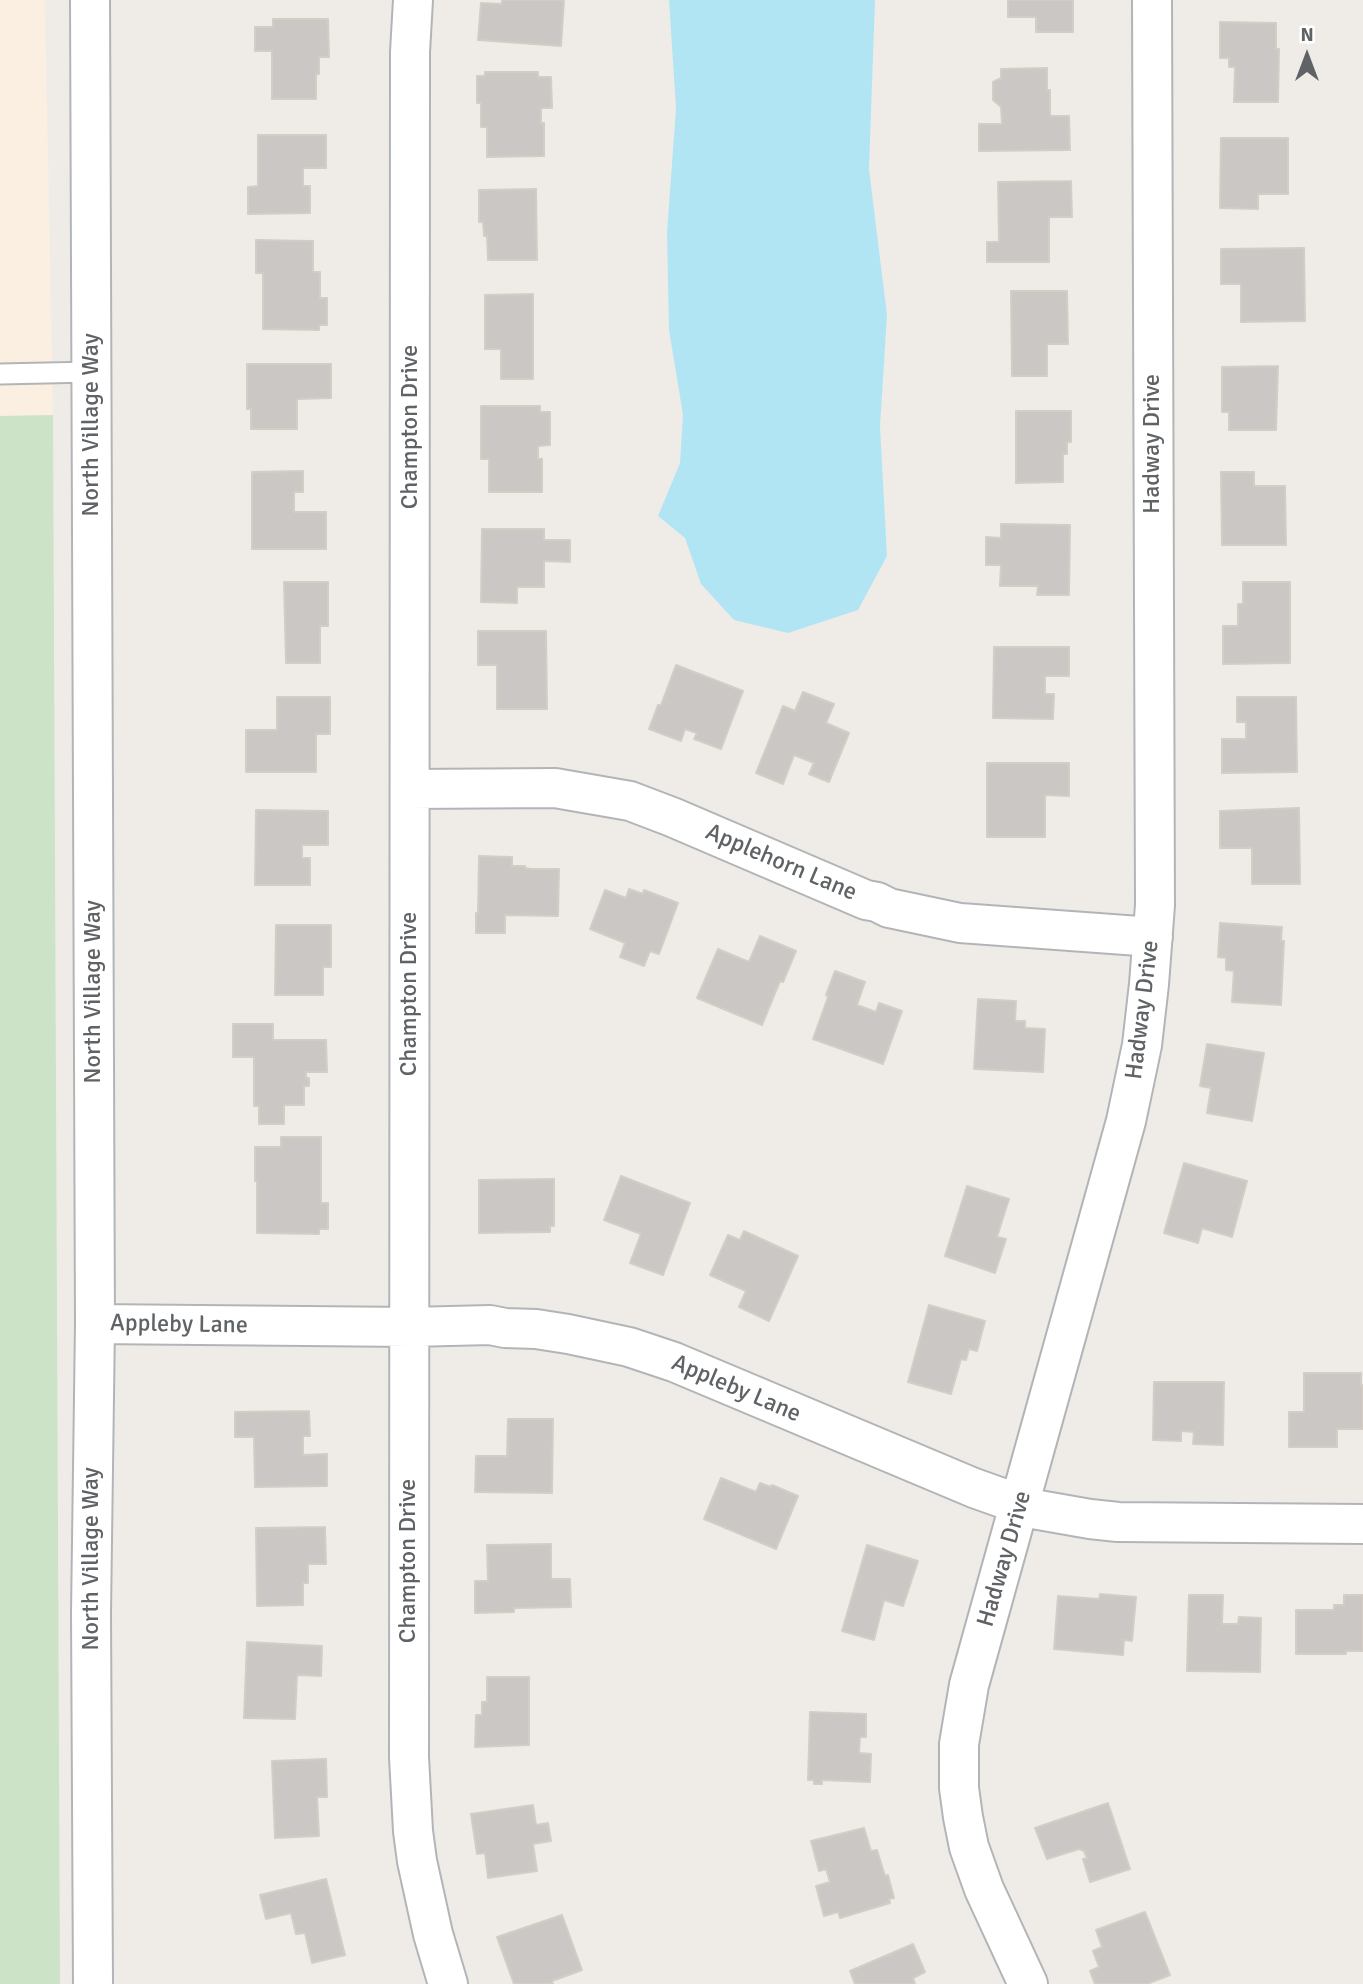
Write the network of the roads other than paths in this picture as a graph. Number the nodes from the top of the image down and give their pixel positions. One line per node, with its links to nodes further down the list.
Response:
1 (90, 0): 4 (street, North Village Way)
2 (414, 0): 6 (street, Champton Drive)
3 (1152, 0): 7 (street, Hadway Drive)
4 (92, 372): 5 (lane); 8 (street, North Village Way)
5 (0, 373)
6 (411, 789): 7 (street, Applehorn Lane); 9 (street, Champton Drive)
7 (1153, 937): 10 (street, Hadway Drive)
8 (94, 1324): 9 (street, Appleby Lane); 12 (street, North Village Way)
9 (410, 1327): 10 (street, Appleby Lane); 13 (street, Champton Drive)
10 (1021, 1503): 11 (street, Appleby Lane); 14 (street, Hadway Drive)
11 (1363, 1524)
12 (93, 1984)
13 (447, 1984)
14 (1028, 1984)

